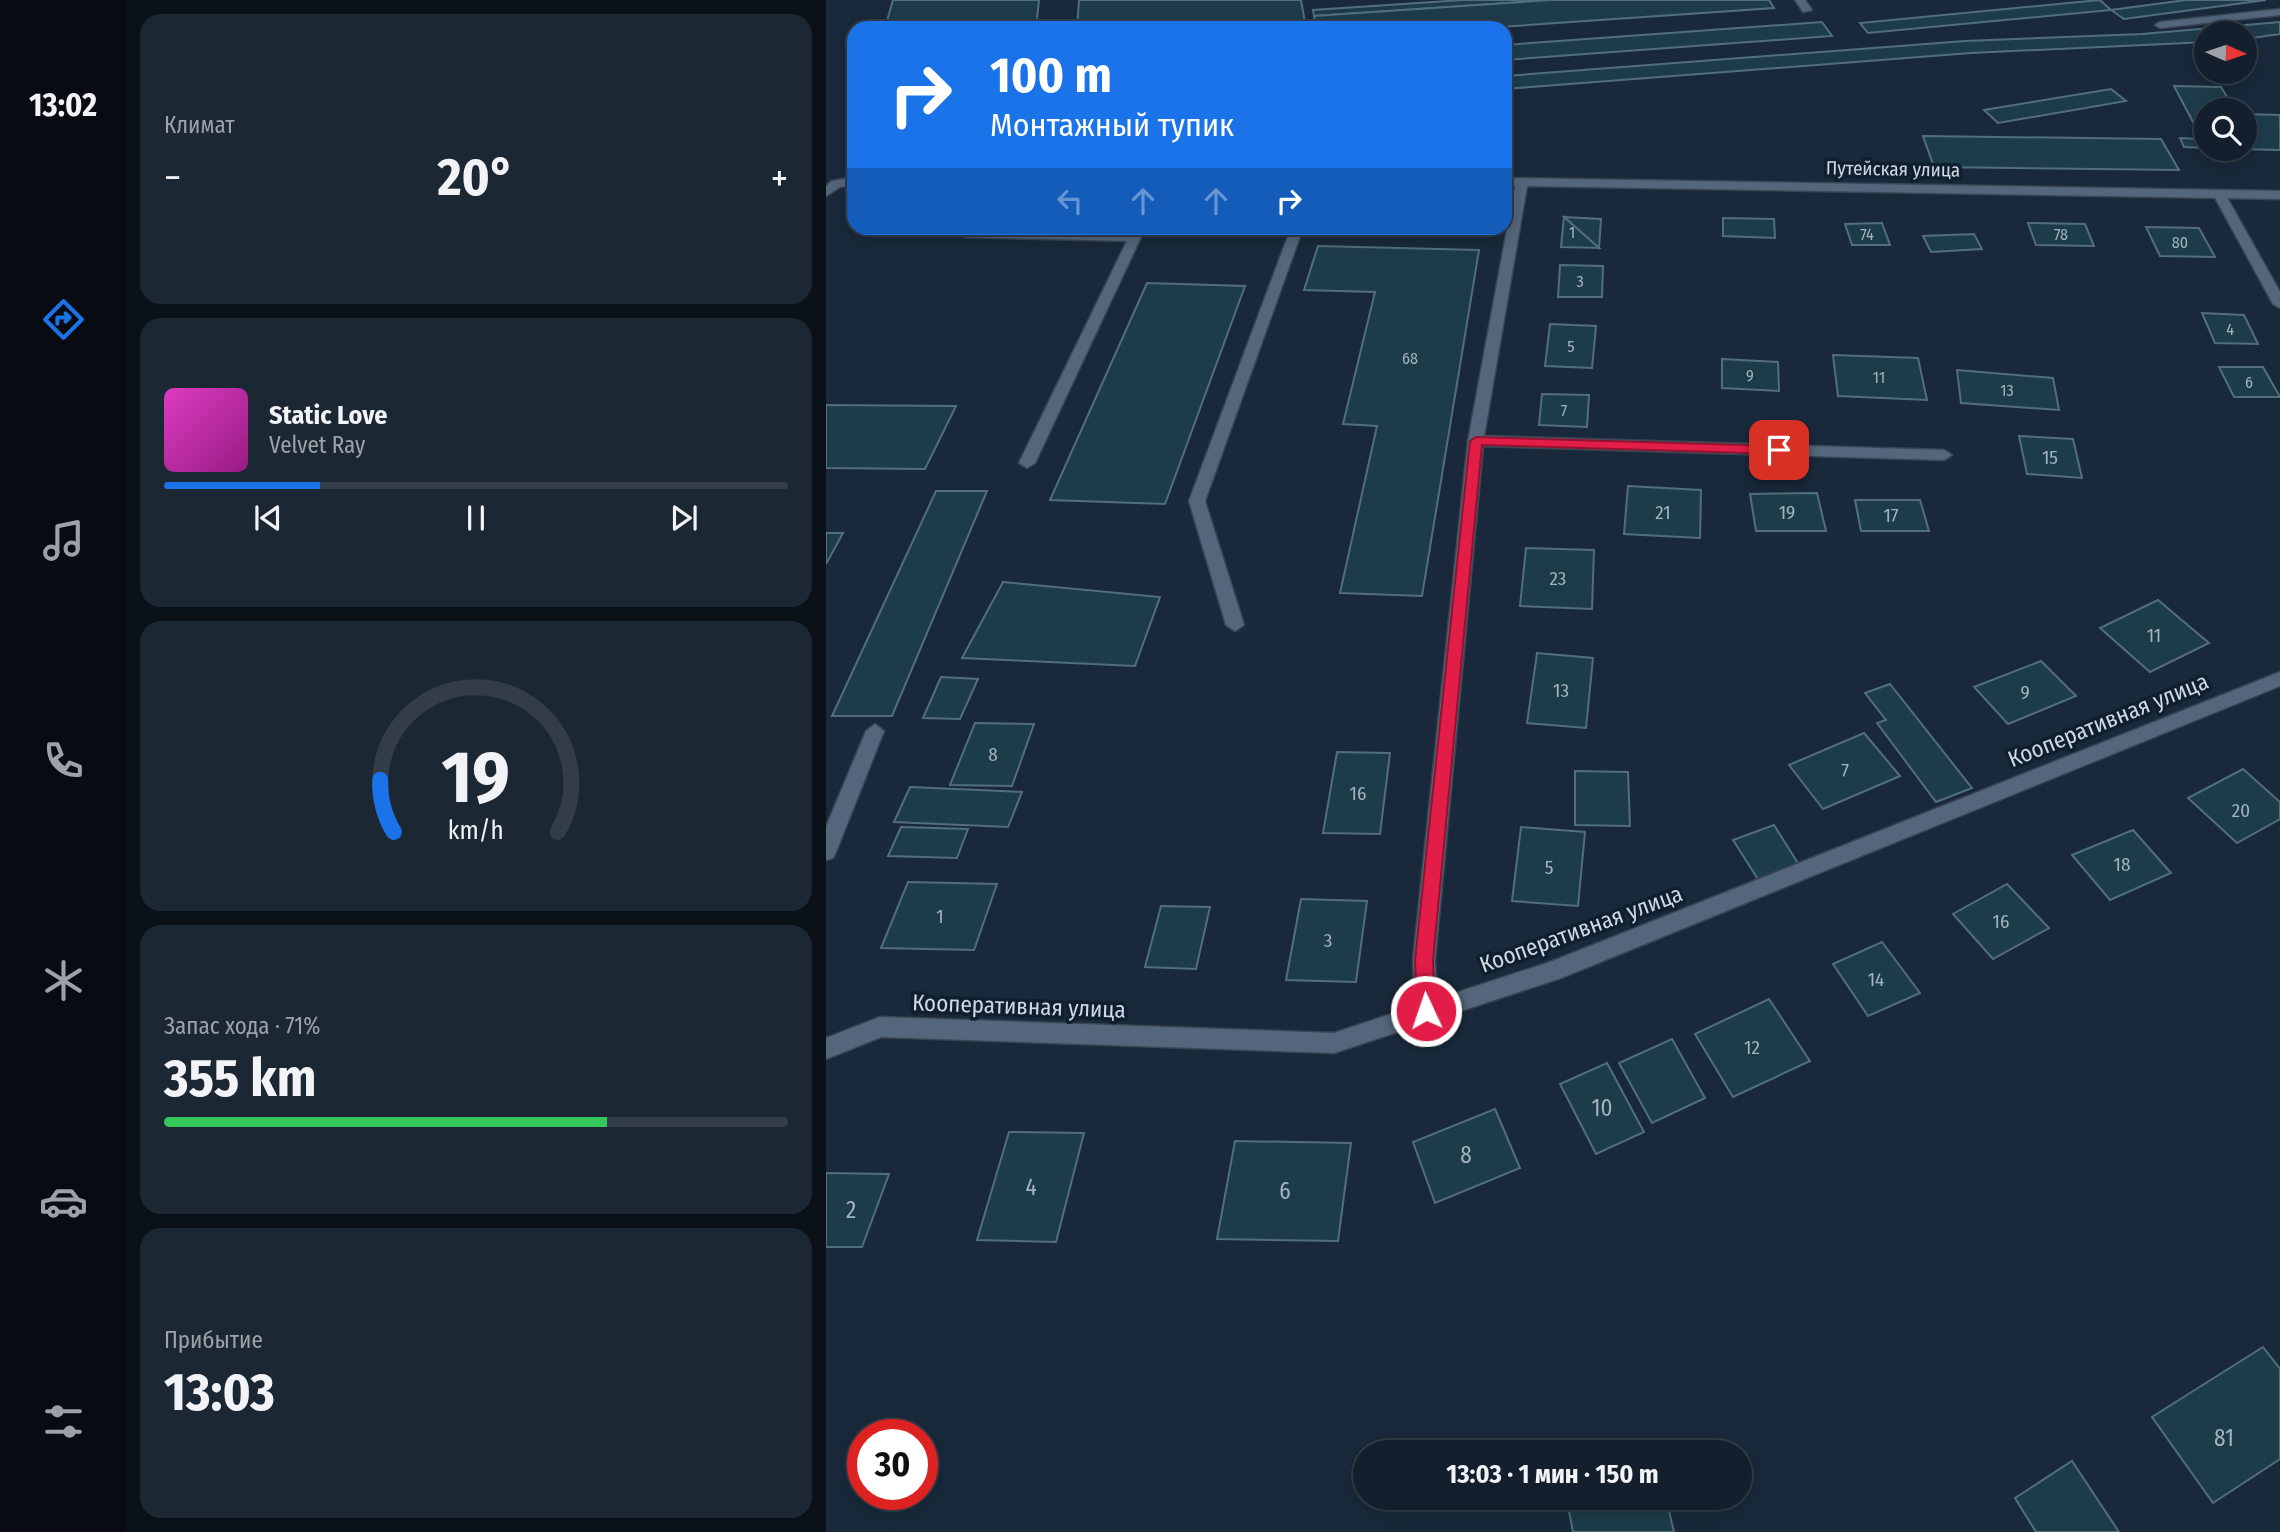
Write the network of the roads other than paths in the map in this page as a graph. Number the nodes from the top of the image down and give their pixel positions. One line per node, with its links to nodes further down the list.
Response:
1 (1800, 0): 2 (street)
2 (1807, 10)
3 (2280, 12): 4 (street)
4 (2160, 25)
5 (826, 174): 7 (street)
6 (1513, 182): 8 (street, Путейская улица)
7 (831, 188)
8 (2219, 194): 9 (street, Путейская улица); 13 (street)
9 (2280, 195)
10 (1111, 235): 16 (street)
11 (1294, 235): 17 (street)
12 (1505, 235): 14 (street)
13 (2280, 304)
14 (1476, 441): 15 (street); 21 (street)
15 (1944, 454)
16 (1027, 463)
17 (1235, 625)
18 (2280, 679): 21 (street, Кооперативная улица)
19 (875, 731): 20 (street)
20 (826, 852)
21 (1426, 1011): 22 (street, Кооперативная улица)
22 (826, 1049)

